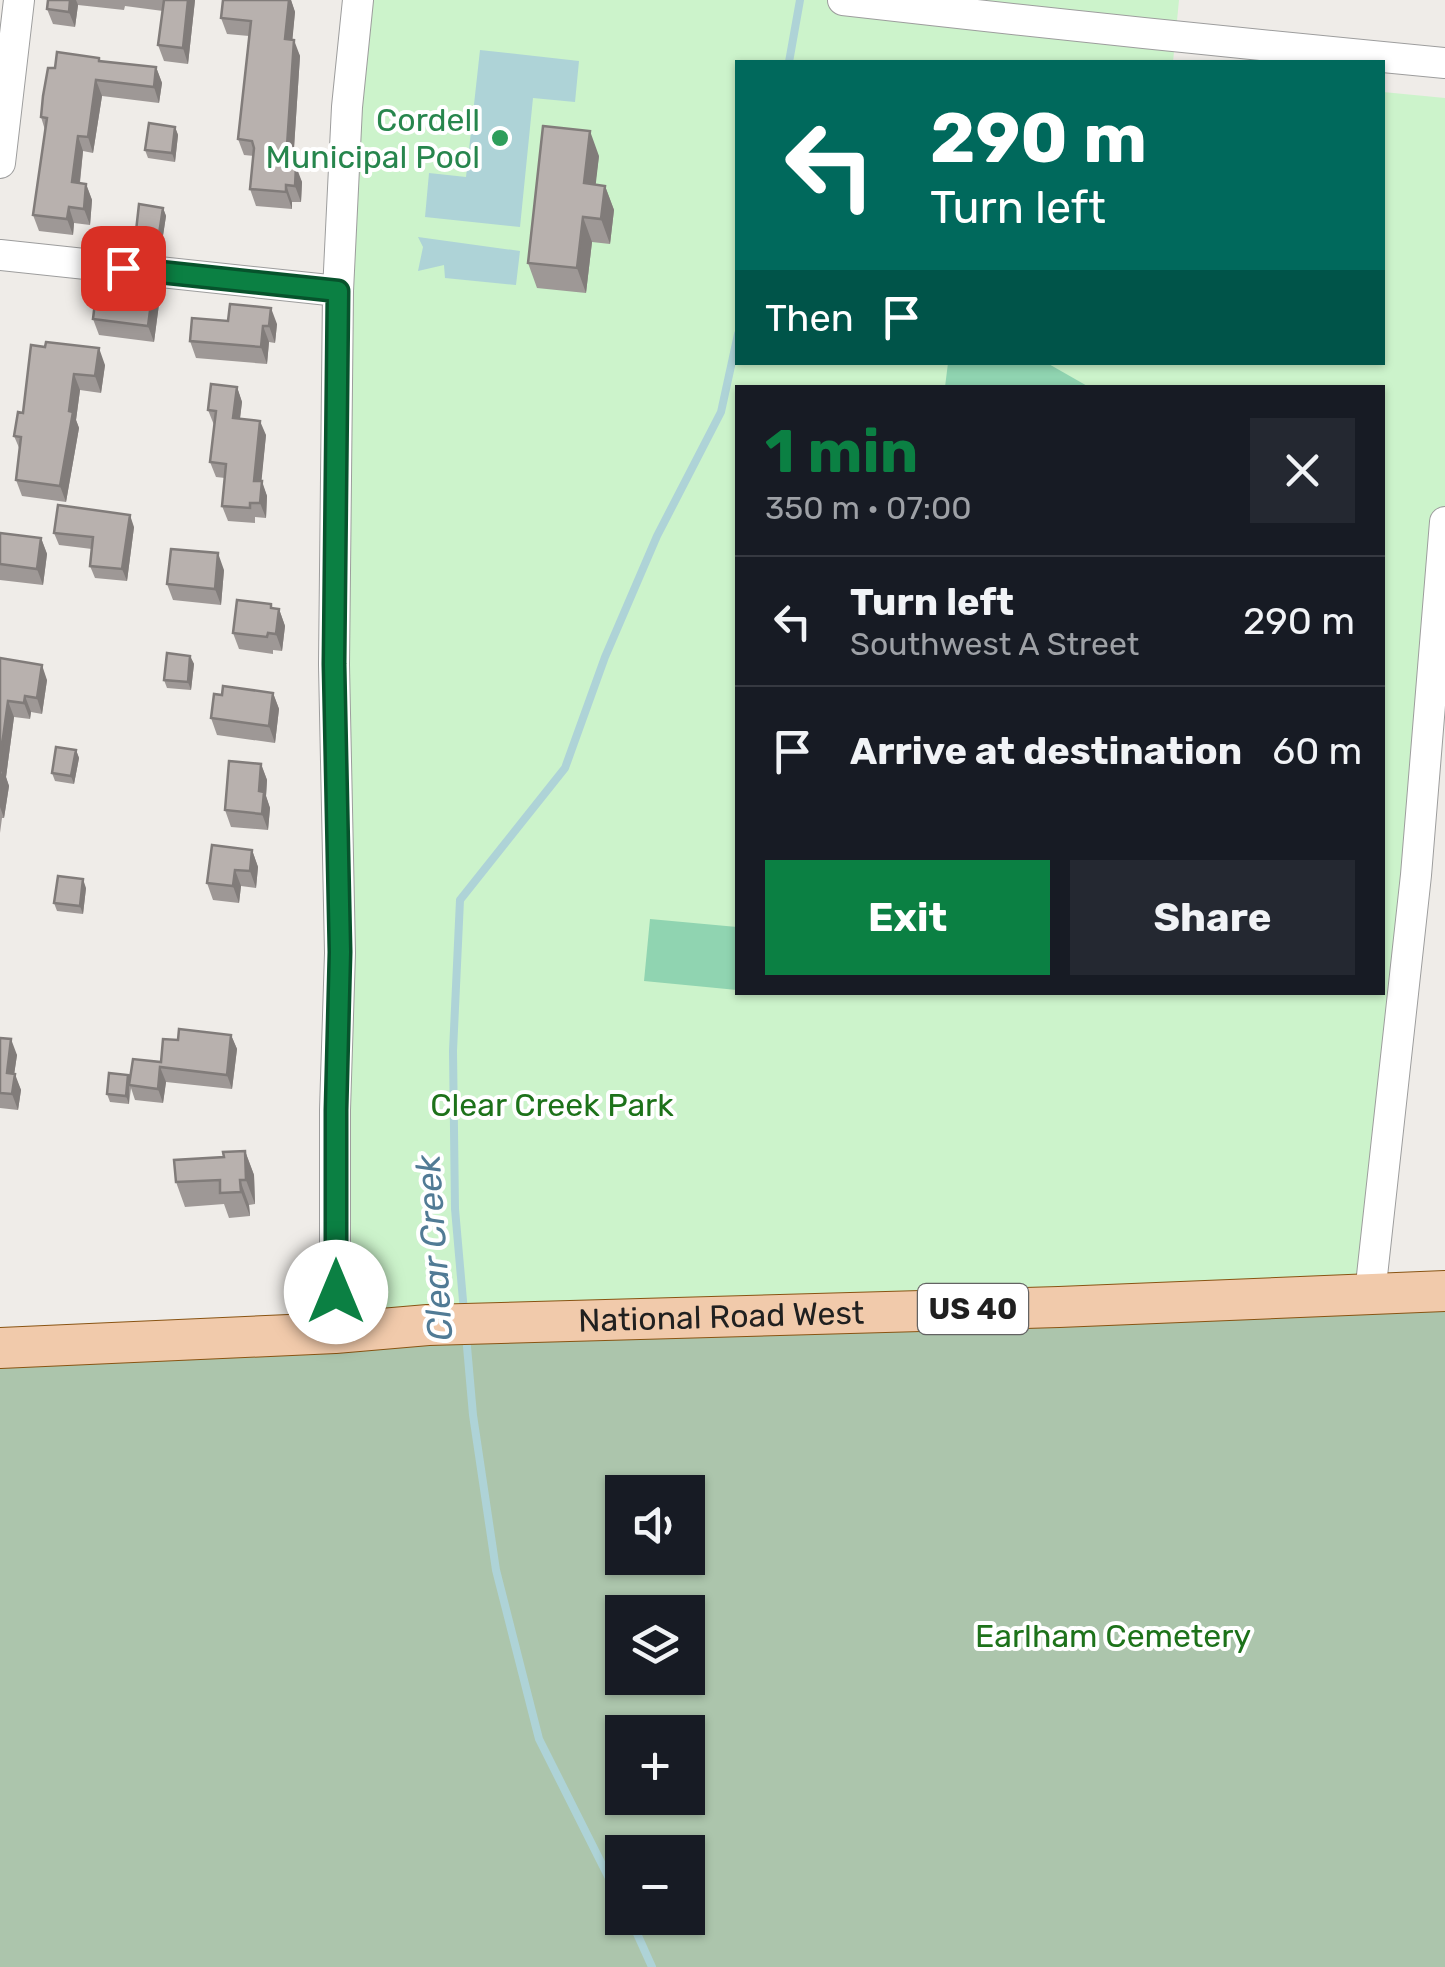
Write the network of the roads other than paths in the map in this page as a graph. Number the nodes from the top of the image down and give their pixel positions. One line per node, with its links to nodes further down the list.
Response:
1 (20, 0): 5 (street)
2 (358, 0): 7 (street)
3 (851, 1): 4 (street)
4 (1445, 63)
5 (0, 163)
6 (0, 256): 7 (street)
7 (338, 291): 11 (street)
8 (1445, 533): 10 (street)
9 (1445, 1291): 10 (main road, National Road West / US 40)
10 (1370, 1294): 11 (main road, National Road West / US 40)
11 (336, 1333): 12 (main road, National Road West / US 40)
12 (0, 1348)

